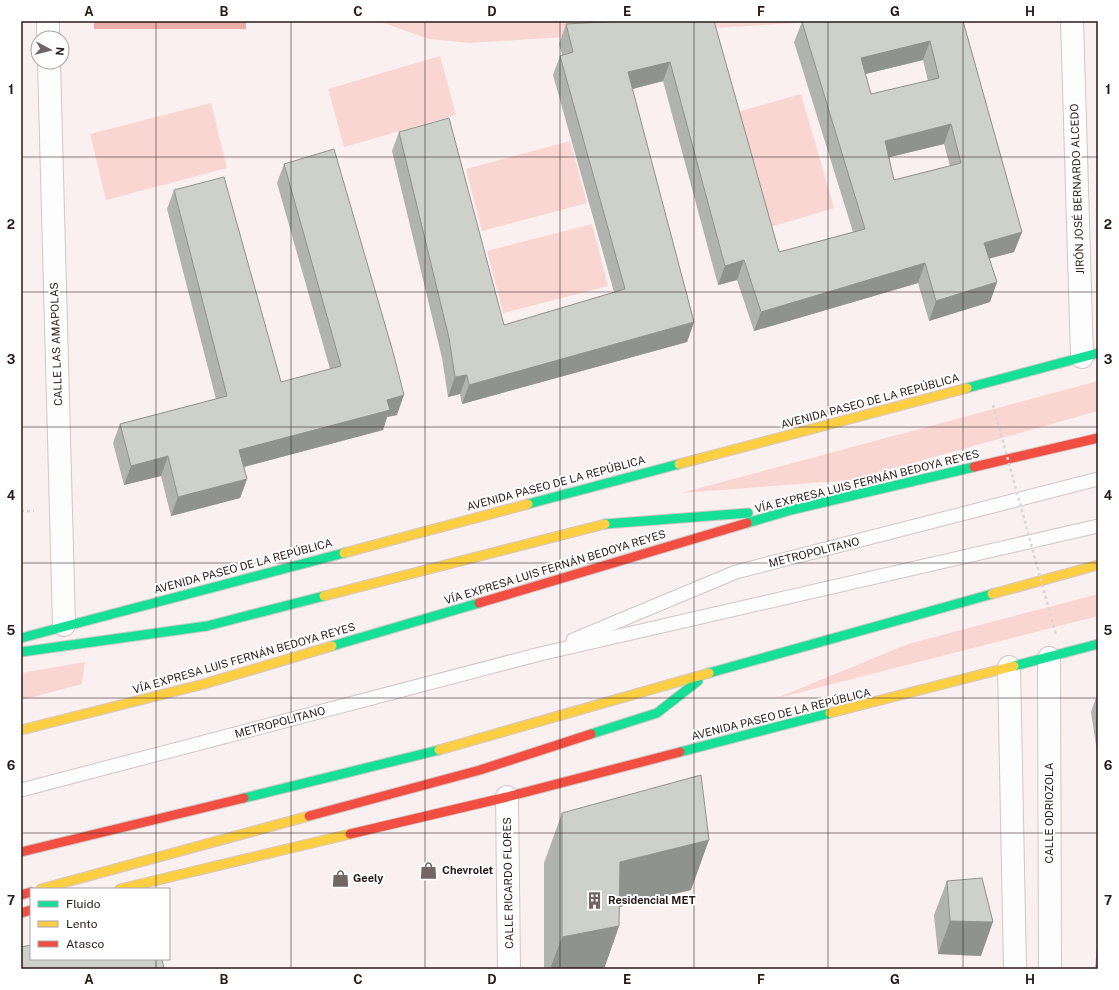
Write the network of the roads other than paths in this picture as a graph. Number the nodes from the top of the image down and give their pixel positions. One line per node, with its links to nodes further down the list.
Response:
1 (1072, 21): 3 (street, JIRÓN JOSÉ BERNARDO ALCEDO)
2 (49, 70): 9 (street, CALLE LAS AMAPOLAS)
3 (1090, 355): 9 (main road, AVENIDA PASEO DE LA REPÚBLICA)
4 (1098, 438): 6 (main road, VÍA EXPRESA LUIS FERNÁN BEDOYA REYES)
5 (1098, 479): 13 (lane, METROPOLITANO)
6 (791, 510): 12 (main road); 17 (main road, VÍA EXPRESA LUIS FERNÁN BEDOYA REYES)
7 (1098, 526): 13 (lane, METROPOLITANO)
8 (1098, 565): 16 (main road)
9 (64, 626): 10 (main road, AVENIDA PASEO DE LA REPÚBLICA)
10 (21, 638)
11 (1098, 644): 14 (main road, AVENIDA PASEO DE LA REPÚBLICA)
12 (21, 652)
13 (540, 654): 18 (lane, METROPOLITANO)
14 (1049, 658): 15 (main road, AVENIDA PASEO DE LA REPÚBLICA); 25 (street, CALLE ODRIOZOLA)
15 (1009, 668): 19 (main road, AVENIDA PASEO DE LA REPÚBLICA); 24 (street)
16 (708, 673): 20 (main road); 21 (main road)
17 (21, 730)
18 (21, 790)
19 (507, 797): 22 (main road, AVENIDA PASEO DE LA REPÚBLICA); 23 (street, CALLE RICARDO FLORES)
20 (21, 852)
21 (46, 888)
22 (124, 888)
23 (509, 969)
24 (1015, 969)
25 (1050, 969)

